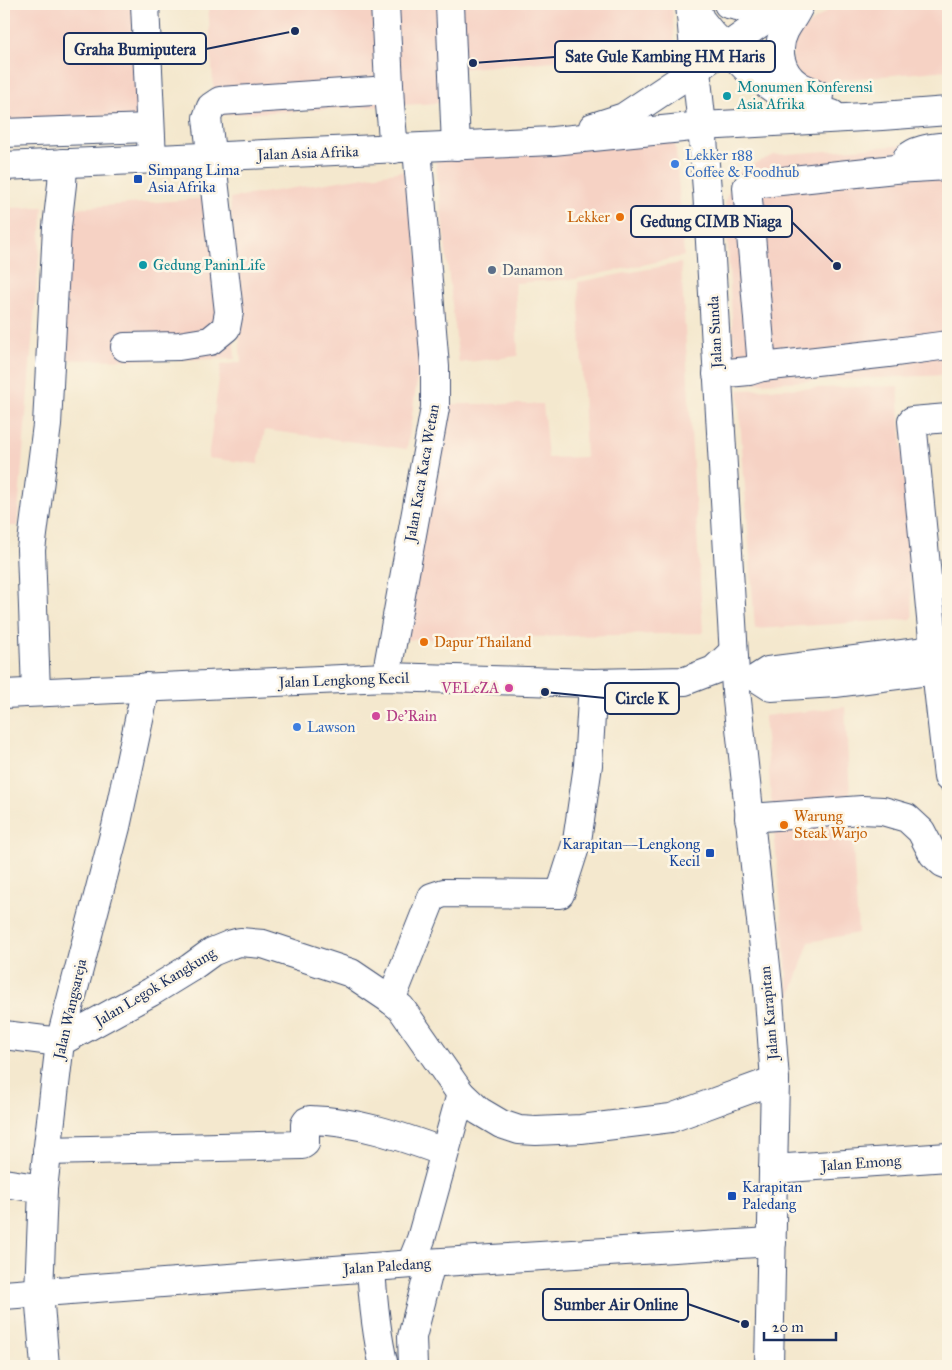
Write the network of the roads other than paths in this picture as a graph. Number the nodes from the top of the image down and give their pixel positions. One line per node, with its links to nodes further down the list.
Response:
1 (145, 4): 17 (street)
2 (385, 4): 12 (street, Jalan Kaca Kaca Wetan)
3 (450, 4): 20 (street)
4 (690, 4): 11 (street, Jalan Sunda)
5 (694, 4): 10 (street)
6 (728, 4): 7 (street)
7 (782, 4)
8 (786, 4): 10 (street)
9 (800, 4): 14 (street)
10 (726, 48): 11 (street); 15 (street)
11 (696, 69): 16 (street, Jalan Sunda); 19 (street)
12 (389, 90): 22 (street, Jalan Kaca Kaca Wetan); 23 (street)
13 (948, 111): 14 (street)
14 (882, 116): 15 (street)
15 (843, 118): 16 (street)
16 (702, 126): 19 (street); 32 (street, Jalan Sunda)
17 (150, 128): 18 (street); 24 (street)
18 (4, 133)
19 (553, 141): 20 (street, Jalan Asia Afrika)
20 (456, 146): 22 (street, Jalan Asia Afrika)
21 (948, 146): 28 (street)
22 (405, 148): 23 (street, Jalan Asia Afrika); 36 (street, Jalan Kaca Kaca Wetan)
23 (211, 157): 24 (street, Jalan Asia Afrika); 30 (street)
24 (152, 159): 26 (street, Jalan Asia Afrika)
25 (4, 161): 26 (street, Jalan Asia Afrika)
26 (63, 163): 40 (street)
27 (948, 166): 28 (street)
28 (895, 169): 31 (street)
29 (948, 345): 31 (street)
30 (125, 347)
31 (762, 367): 32 (street)
32 (717, 374): 35 (street, Jalan Sunda)
33 (948, 418): 34 (street)
34 (934, 660): 35 (street); 43 (street)
35 (739, 668): 37 (street, Jalan Lengkong Kecil); 42 (street, Jalan Karapitan)
36 (386, 676): 38 (street, Jalan Lengkong Kecil); 39 (street, Jalan Lengkong Kecil)
37 (685, 681): 38 (street, Jalan Lengkong Kecil); 42 (street, Jalan Lengkong Kecil)
38 (592, 683): 46 (street)
39 (146, 687): 40 (street, Jalan Lengkong Kecil); 48 (street, Jalan Wangsareja)
40 (36, 692): 41 (street, Jalan Lengkong Kecil)
41 (4, 694)
42 (737, 708): 44 (street, Jalan Karapitan)
43 (948, 777)
44 (748, 818): 45 (street); 49 (street, Jalan Karapitan)
45 (948, 865)
46 (391, 1000): 48 (street, Jalan Legok Kangkung); 50 (street, Jalan Legok Kangkung)
47 (4, 1035): 48 (street)
48 (60, 1042): 51 (street, Jalan Wangsareja)
49 (775, 1080): 50 (street, Jalan Legok Kangkung); 54 (street, Jalan Karapitan)
50 (461, 1094): 52 (street)
51 (47, 1151): 52 (street); 56 (street, Jalan Wangsareja)
52 (444, 1152): 58 (street)
53 (948, 1157): 54 (street, Jalan Emong)
54 (773, 1169): 57 (street, Jalan Karapitan)
55 (4, 1183): 56 (street)
56 (43, 1188): 60 (street, Jalan Wangsareja)
57 (772, 1242): 58 (street, Jalan Paledang); 65 (street, Jalan Karapitan)
58 (421, 1264): 59 (street, Jalan Paledang); 64 (street)
59 (371, 1267): 60 (street, Jalan Paledang); 63 (street)
60 (39, 1293): 61 (street, Jalan Paledang); 62 (street, Jalan Wangsareja)
61 (4, 1295)
62 (45, 1366)
63 (384, 1366)
64 (413, 1366)
65 (769, 1366)

